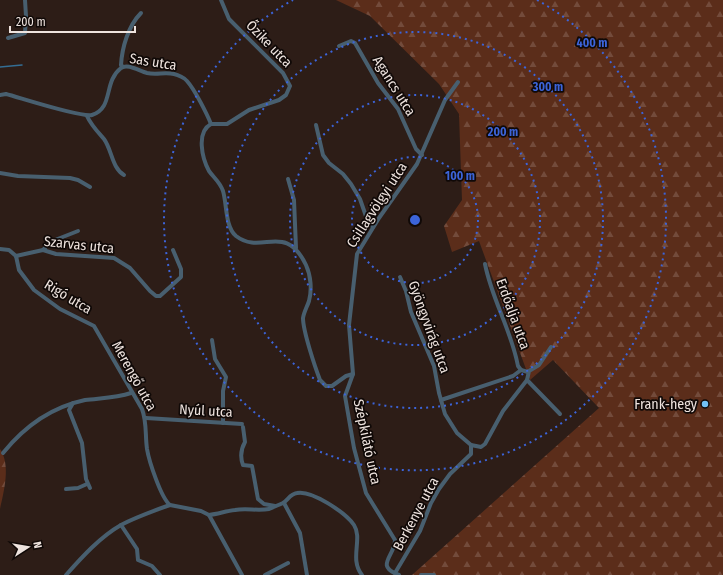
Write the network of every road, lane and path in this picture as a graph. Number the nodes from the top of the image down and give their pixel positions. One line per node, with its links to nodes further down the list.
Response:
1 (24, 0): 4 (street)
2 (221, 0): 10 (street, Őzike utca)
3 (140, 13): 6 (street)
4 (8, 38)
5 (339, 46): 12 (street, Agancs utca)
6 (123, 67): 9 (street, Sas utca); 10 (street, Sas utca)
7 (458, 82): 12 (street, Csillagvölgyi utca)
8 (0, 95): 9 (street)
9 (87, 116): 14 (street)
10 (211, 124): 19 (street)
11 (316, 125): 17 (street)
12 (422, 155): 17 (street, Csillagvölgyi utca)
13 (0, 173): 16 (street)
14 (124, 176)
15 (288, 179): 19 (street)
16 (90, 187)
17 (373, 227): 31 (street, Csillagvölgyi utca)
18 (78, 231): 21 (street)
19 (296, 248): 31 (street)
20 (0, 249): 23 (street)
21 (44, 250): 22 (street, Szarvas utca); 23 (street, Szarvas utca)
22 (174, 250)
23 (16, 256): 26 (street, Rigó utca)
24 (485, 264): 29 (street, Erdőalja utca)
25 (400, 277): 34 (street, Gyöngyvirág utca)
26 (99, 335): 33 (street, Merengő utca)
27 (212, 340): 38 (street)
28 (551, 347): 30 (street)
29 (521, 370): 30 (street); 34 (street)
30 (528, 372): 32 (street)
31 (353, 374): 48 (street, Szépkilátó utca)
32 (527, 380): 36 (street); 39 (street)
33 (131, 393): 35 (street); 37 (street, Merengő utca)
34 (440, 400): 39 (street, Gyöngyvirág utca)
35 (73, 403): 40 (street); 41 (street)
36 (560, 414)
37 (146, 418): 38 (street, Nyúl utca); 43 (street, Merengő utca)
38 (223, 423): 44 (street, Nyúl utca)
39 (471, 445): 49 (street, Berkenye utca)
40 (3, 453)
41 (66, 489)
42 (284, 502): 44 (street); 54 (street); 55 (street)
43 (170, 505): 45 (street); 46 (street)
44 (275, 506): 45 (street)
45 (209, 515): 52 (street)
46 (121, 525): 50 (street); 51 (street)
47 (288, 564): 53 (street)
48 (390, 571): 49 (street); 56 (street)
49 (397, 574)
50 (66, 575)
51 (160, 575)
52 (242, 575)
53 (265, 575)
54 (307, 575)
55 (362, 575)
56 (386, 575)
57 (421, 575): 58 (street)
58 (434, 575)

